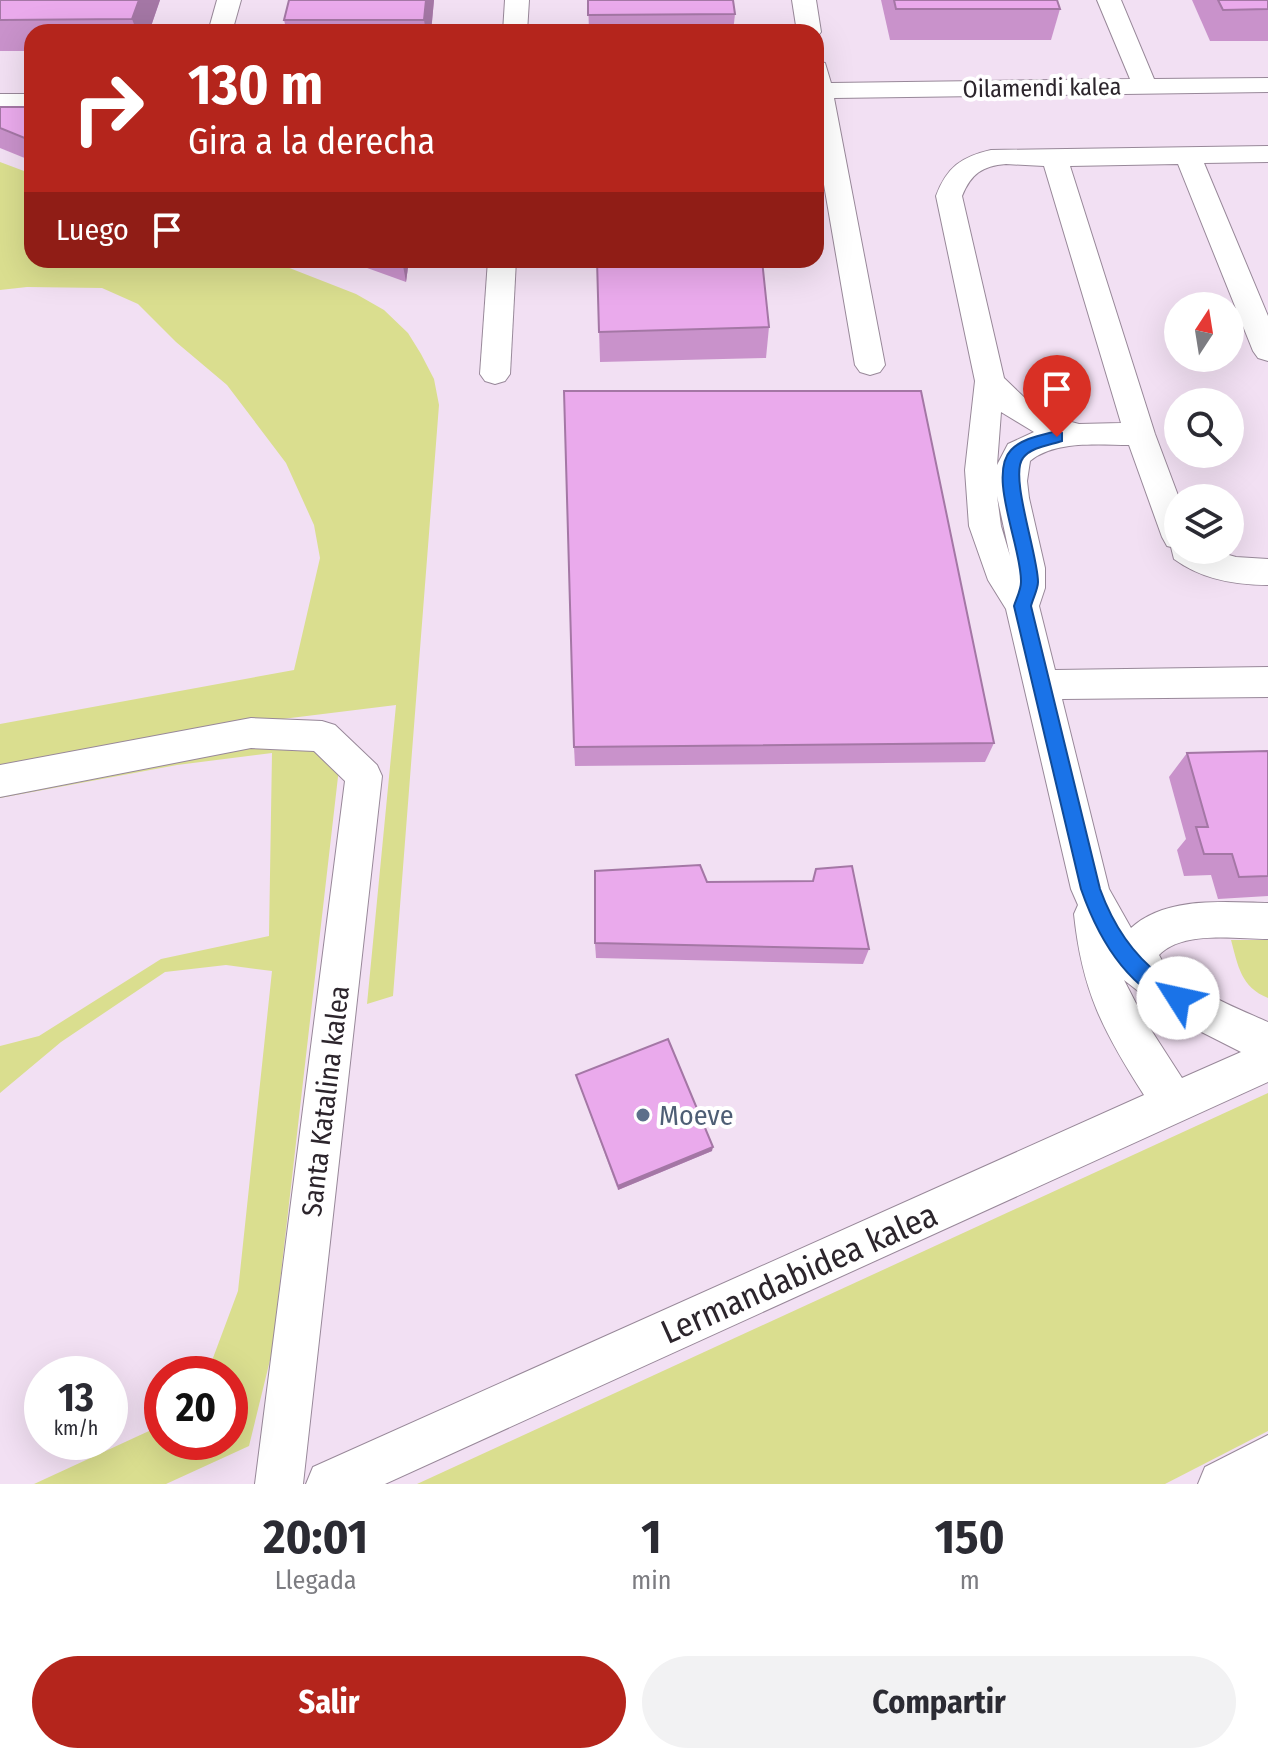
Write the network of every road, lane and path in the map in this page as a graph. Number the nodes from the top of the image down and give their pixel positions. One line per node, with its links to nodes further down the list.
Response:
1 (229, 0): 5 (street)
2 (517, 0): 6 (street)
3 (804, 0): 7 (street)
4 (1109, 0): 10 (street)
5 (222, 24)
6 (516, 24)
7 (808, 24)
8 (824, 83): 10 (street, Oilamendi kalea)
9 (1268, 85): 10 (street, Oilamendi kalea)
10 (1145, 87)
11 (0, 101): 12 (street)
12 (24, 101)
13 (824, 116): 19 (street)
14 (1268, 154): 15 (street)
15 (1188, 156): 16 (street); 18 (street)
16 (1055, 158): 21 (street); 22 (street)
17 (502, 268): 20 (street)
18 (1268, 351)
19 (870, 365)
20 (495, 374)
21 (990, 381): 23 (street); 27 (street)
22 (1140, 434): 23 (street); 24 (street)
23 (1080, 435): 27 (street)
24 (1164, 499)
25 (1212, 564): 26 (street)
26 (1268, 572)
27 (1022, 606): 29 (street)
28 (1268, 682): 29 (street)
29 (1041, 685): 31 (street)
30 (0, 781): 38 (street, Santa Katalina kalea)
31 (1090, 889): 33 (street); 36 (street)
32 (1268, 921): 33 (street)
33 (1141, 971): 34 (street)
34 (1268, 1043)
35 (1268, 1061): 36 (street, Lermandabidea kalea)
36 (1174, 1104): 39 (street, Lermandabidea kalea)
37 (1268, 1459): 40 (street)
38 (279, 1484)
39 (330, 1484)
40 (1222, 1484)

